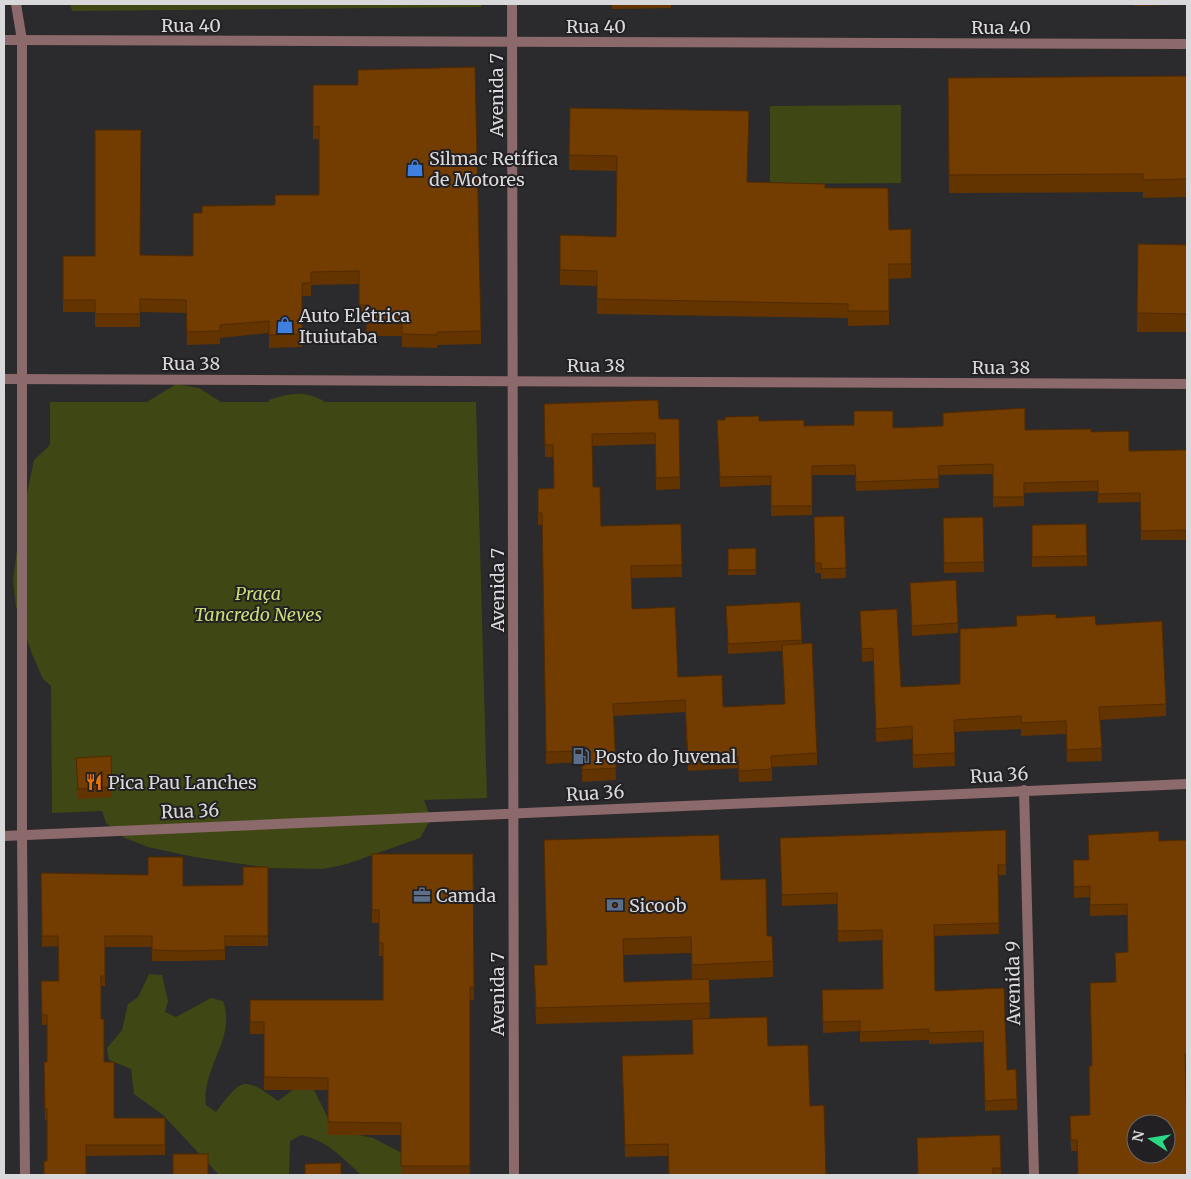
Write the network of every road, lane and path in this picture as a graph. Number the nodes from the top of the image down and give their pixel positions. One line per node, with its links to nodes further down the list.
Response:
1 (16, 4): 4 (street)
2 (512, 4): 5 (street, Avenida 7)
3 (4, 40): 4 (street, Rua 40)
4 (22, 40): 5 (street, Rua 40); 8 (street)
5 (512, 42): 6 (street, Rua 40); 9 (street, Avenida 7)
6 (1187, 44)
7 (4, 379): 8 (street, Rua 38)
8 (22, 379): 9 (street, Rua 38); 14 (street)
9 (514, 380): 10 (street, Rua 38); 13 (street, Avenida 7)
10 (1187, 384)
11 (1187, 784): 12 (street, Rua 36)
12 (1024, 790): 13 (street, Rua 36); 18 (street, Avenida 9)
13 (514, 814): 14 (street, Rua 36); 17 (street, Avenida 7)
14 (22, 835): 15 (street, Rua 36); 16 (street)
15 (4, 836)
16 (25, 1175)
17 (514, 1175)
18 (1034, 1175)

